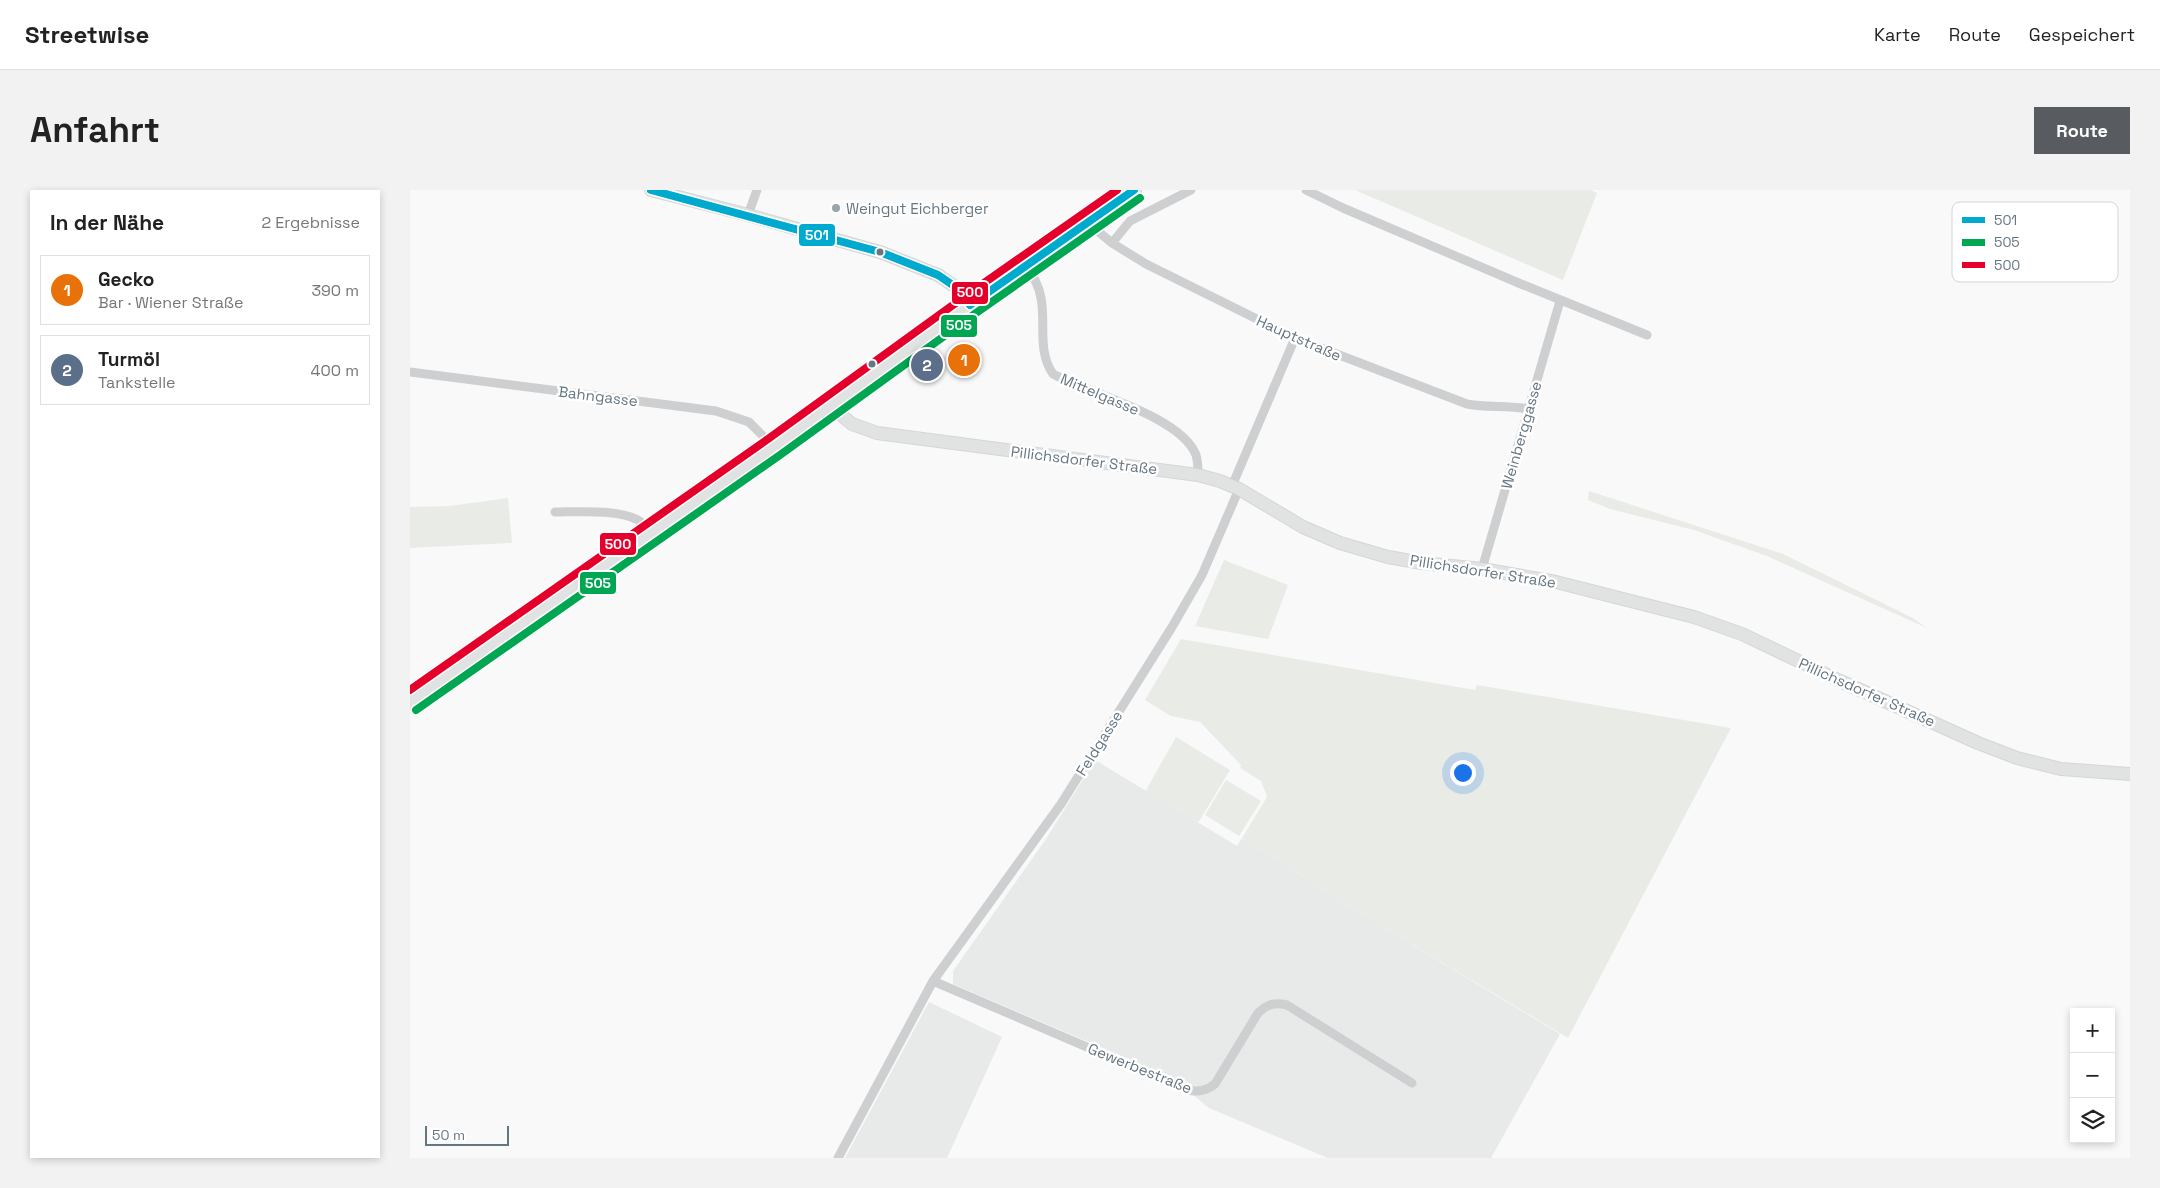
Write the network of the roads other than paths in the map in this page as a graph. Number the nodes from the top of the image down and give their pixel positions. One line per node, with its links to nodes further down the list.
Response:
1 (651, 190): 6 (main road)
2 (756, 190): 6 (street)
3 (1134, 190): 7 (main road)
4 (1191, 190): 8 (street)
5 (1306, 190): 10 (street)
6 (748, 215): 11 (main road)
7 (1088, 223): 8 (street, Hauptstraße); 9 (main road)
8 (1112, 243): 13 (street, Hauptstraße)
9 (1026, 266): 11 (main road); 18 (street, Mittelgasse)
10 (1560, 301): 12 (street); 16 (street, Weinberggasse)
11 (970, 305): 15 (main road)
12 (1648, 335)
13 (1295, 338): 16 (street, Hauptstraße); 19 (street, Feldgasse)
14 (410, 372): 17 (street, Bahngasse)
15 (831, 406): 17 (main road); 18 (main road, Pillichsdorfer Straße)
16 (1528, 409): 22 (street, Weinberggasse)
17 (774, 447): 21 (main road)
18 (1198, 474): 19 (main road, Pillichsdorfer Straße)
19 (1235, 487): 22 (main road, Pillichsdorfer Straße); 25 (street, Feldgasse)
20 (555, 512): 21 (street)
21 (654, 531): 23 (main road)
22 (1482, 569): 24 (main road, Pillichsdorfer Straße)
23 (410, 702)
24 (2130, 774)
25 (933, 981): 26 (street, Gewerbestraße); 27 (street, Feldgasse)
26 (1412, 1083)
27 (838, 1158)

